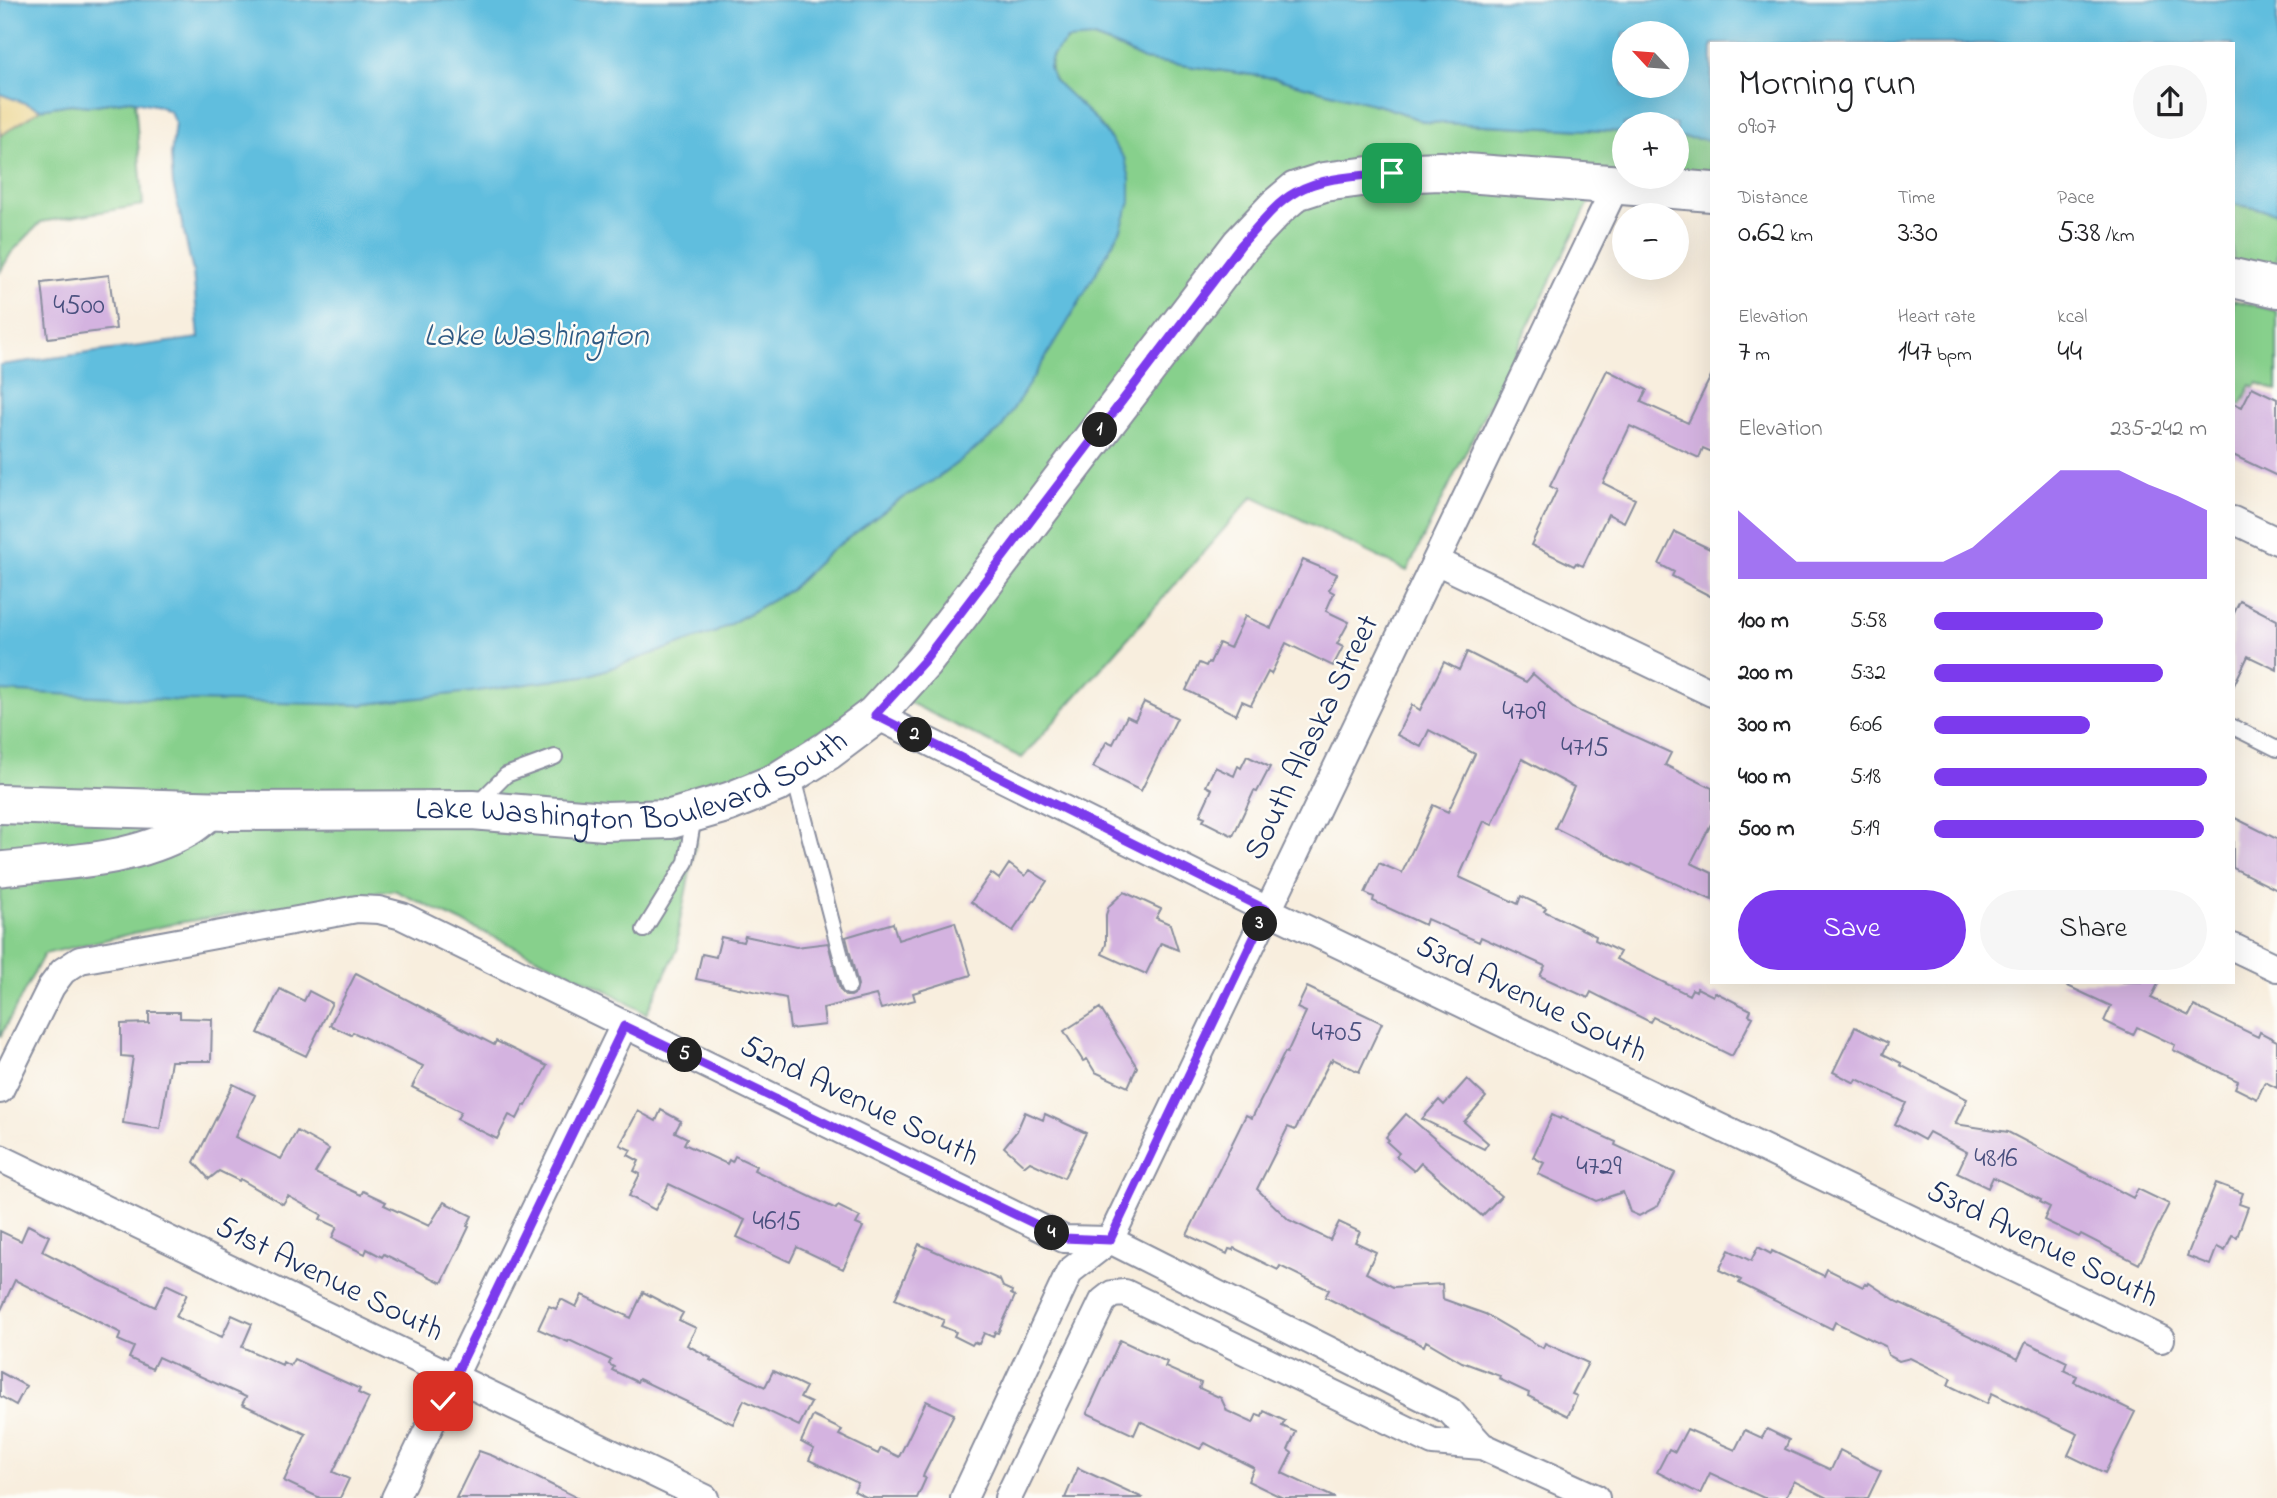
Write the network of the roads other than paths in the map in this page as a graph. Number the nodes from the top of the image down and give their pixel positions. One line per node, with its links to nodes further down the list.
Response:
1 (1612, 183): 11 (main road, Lake Washington Boulevard South)
2 (1614, 189): 9 (street, South Alaska Street)
3 (1680, 189): 4 (main road, Lake Washington Boulevard South)
4 (1710, 192)
5 (2235, 278): 6 (main road)
6 (2277, 288)
7 (2235, 521): 8 (street)
8 (2277, 541)
9 (1436, 561): 10 (street); 21 (street, South Alaska Street)
10 (1710, 692)
11 (875, 715): 15 (main road, Lake Washington Boulevard South); 21 (street, 53rd Avenue South)
12 (2235, 728): 13 (lane)
13 (2277, 749)
14 (555, 757): 18 (lane)
15 (793, 773): 19 (main road, Lake Washington Boulevard South); 25 (lane)
16 (0, 804): 17 (main road, Lake Washington Boulevard South)
17 (213, 810): 18 (main road, Lake Washington Boulevard South); 20 (street)
18 (472, 810): 19 (main road, Lake Washington Boulevard South)
19 (695, 812): 22 (lane)
20 (0, 869)
21 (1267, 910): 29 (street, South Alaska Street); 30 (street, 53rd Avenue South)
22 (644, 930)
23 (2235, 948): 24 (street)
24 (2277, 968)
25 (849, 986)
26 (624, 1026): 27 (street, 52nd Avenue South); 29 (street, 52nd Avenue South); 31 (street)
27 (0, 1090)
28 (0, 1158): 31 (street, 51st Avenue South)
29 (1110, 1240): 32 (street, 52nd Avenue South); 36 (street, South Alaska Street)
30 (2161, 1339)
31 (455, 1377): 34 (street); 35 (street, 51st Avenue South)
32 (1482, 1446): 33 (street, 52nd Avenue South); 37 (street, 52nd Avenue South)
33 (1583, 1495)
34 (395, 1498)
35 (705, 1498)
36 (964, 1498)
37 (1008, 1498)

